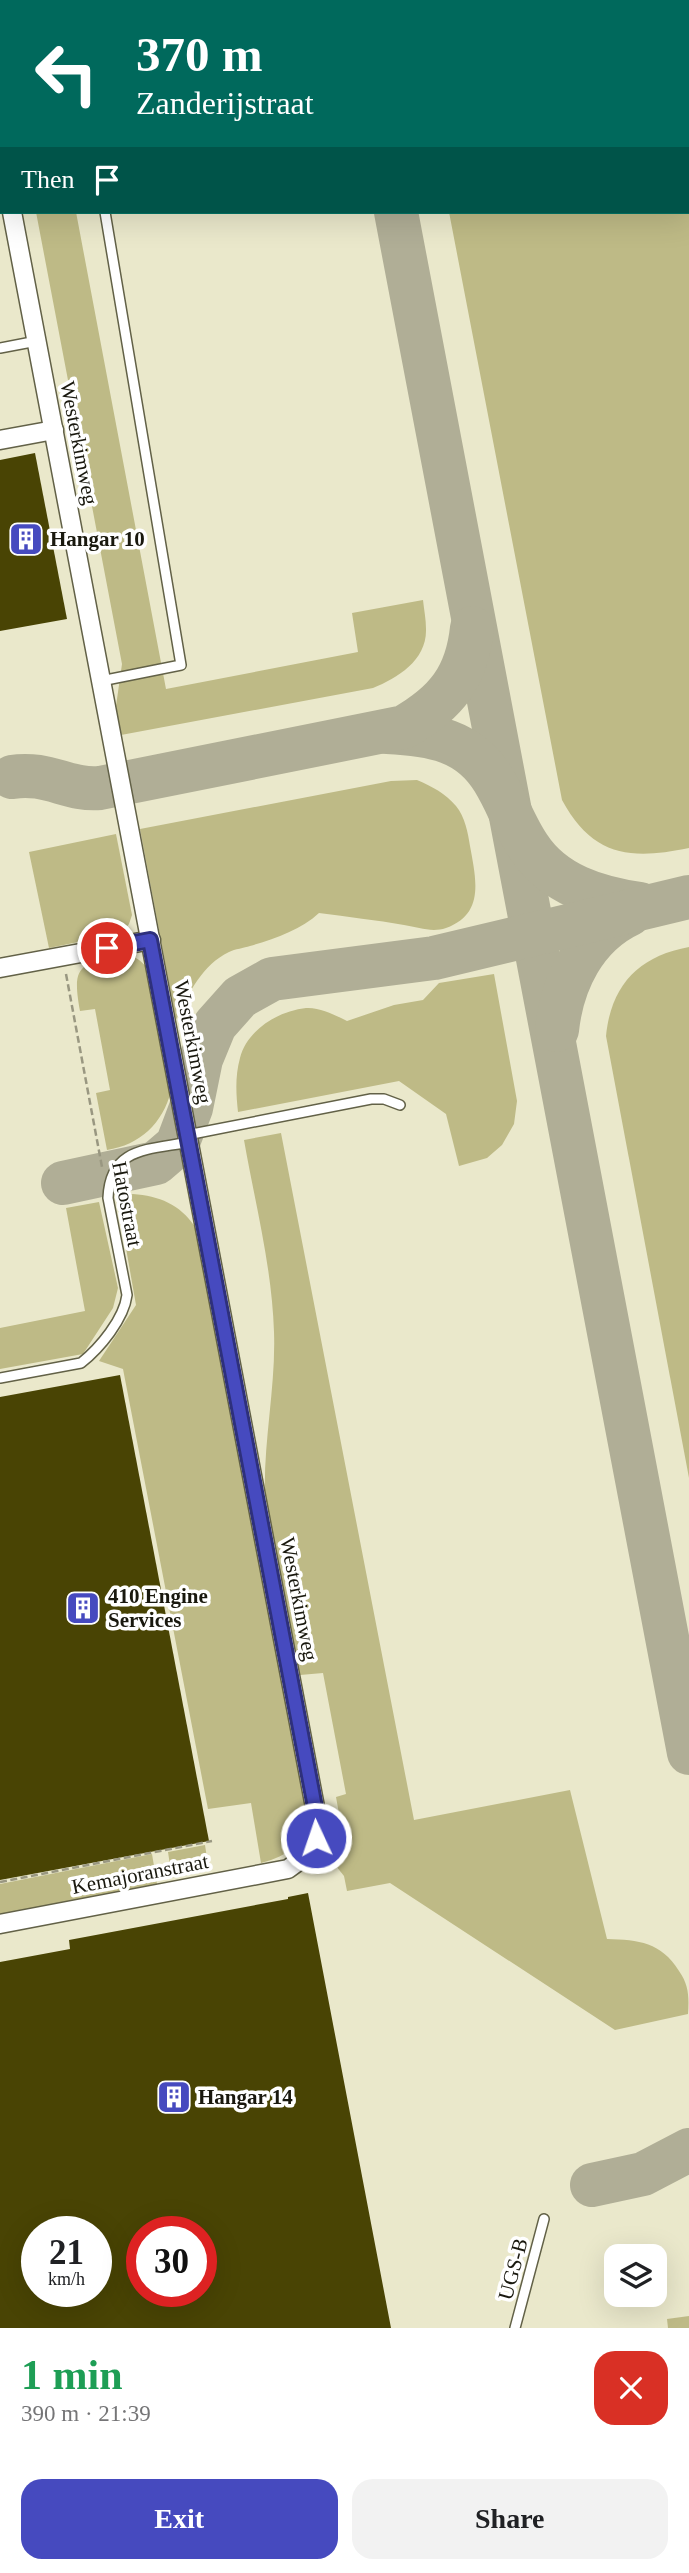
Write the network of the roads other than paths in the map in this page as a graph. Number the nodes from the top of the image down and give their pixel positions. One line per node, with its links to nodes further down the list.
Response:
1 (12, 214): 3 (street, Westerkimweg)
2 (104, 214): 7 (lane)
3 (37, 341): 4 (lane); 5 (street, Westerkimweg)
4 (0, 348)
5 (54, 430): 6 (street); 7 (street, Westerkimweg)
6 (0, 440)
7 (101, 681): 8 (street, Westerkimweg)
8 (150, 940): 9 (street); 11 (street, Westerkimweg)
9 (0, 968)
10 (400, 1105): 11 (lane)
11 (188, 1138): 12 (lane, Hatostraat); 13 (street, Westerkimweg)
12 (0, 1378)
13 (288, 1869): 14 (street, Kemajoranstraat)
14 (0, 1924)
15 (544, 2219): 16 (lane, UGS-B)
16 (515, 2328)

